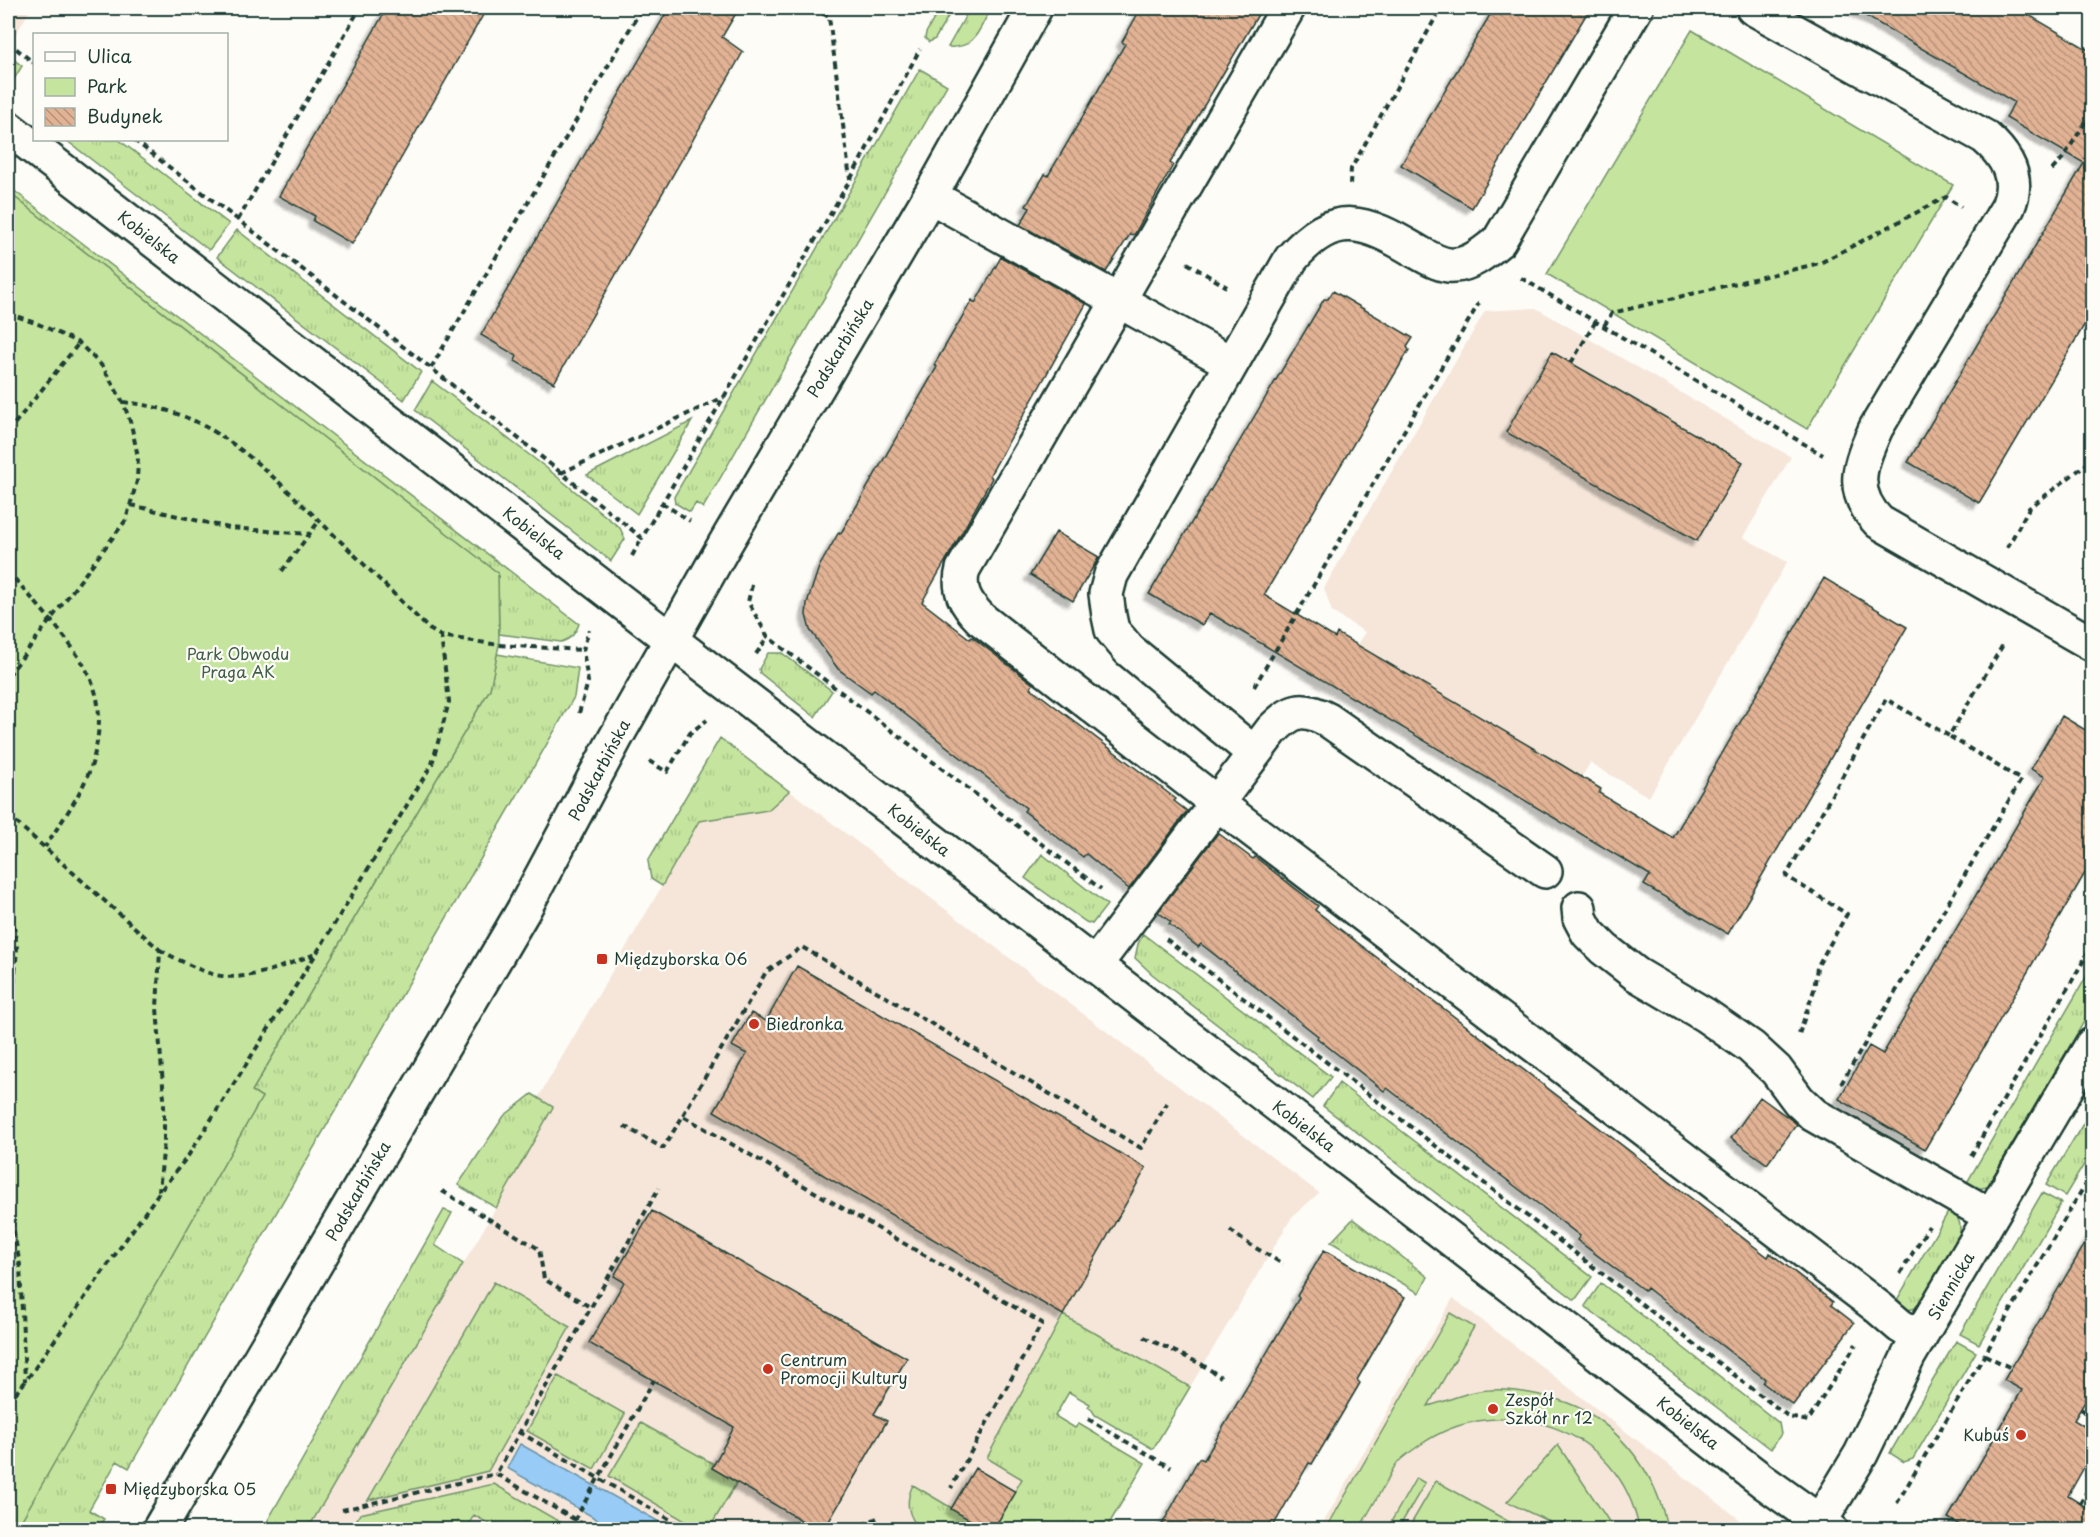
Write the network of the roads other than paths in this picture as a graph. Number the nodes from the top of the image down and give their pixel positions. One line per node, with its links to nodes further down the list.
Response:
1 (1035, 8): 6 (street, Podskarbińska)
2 (1288, 8): 7 (street)
3 (1636, 8): 8 (street)
4 (1752, 8): 10 (street)
5 (8, 128): 9 (street, Kobielska)
6 (930, 196): 7 (street); 9 (street, Podskarbińska)
7 (1118, 301): 8 (street); 12 (street)
8 (1231, 363): 11 (street)
9 (671, 640): 15 (street, Kobielska); 20 (street, Podskarbińska)
10 (2092, 644)
11 (1254, 753): 12 (street); 13 (street)
12 (1217, 803): 15 (street); 18 (street)
13 (1545, 871)
14 (1579, 908): 17 (street)
15 (1095, 965): 19 (street, Kobielska)
16 (2092, 1045): 17 (street, Siennicka)
17 (1991, 1216): 18 (street, Siennicka)
18 (1920, 1338): 19 (street, Siennicka)
19 (1822, 1527)
20 (159, 1530)

